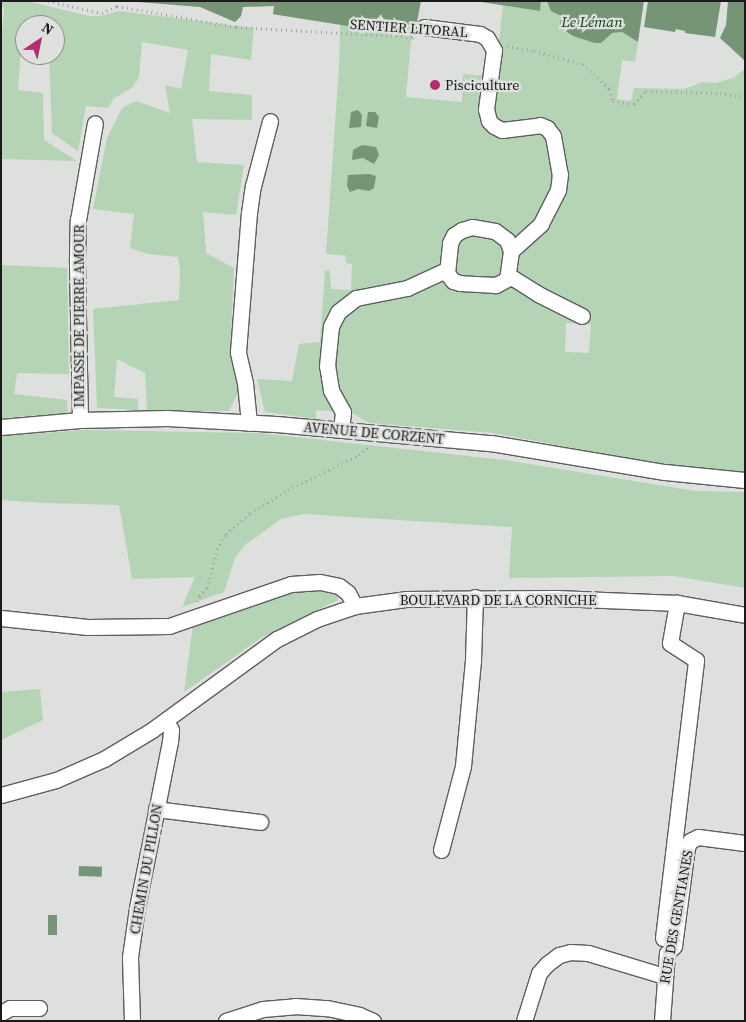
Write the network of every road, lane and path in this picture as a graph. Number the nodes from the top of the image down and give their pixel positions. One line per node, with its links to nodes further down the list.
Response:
1 (48, 1): 2 (path, SENTIER LITORAL)
2 (424, 32): 3 (street)
3 (492, 44): 4 (path); 7 (street)
4 (745, 97)
5 (270, 121): 12 (street)
6 (95, 123): 11 (street, IMPASSE DE PIERRE AMOUR)
7 (510, 251): 8 (street); 9 (street)
8 (446, 270): 9 (street); 14 (street)
9 (508, 275): 10 (street)
10 (582, 316)
11 (80, 420): 12 (street, AVENUE DE CORZENT); 13 (street, AVENUE DE CORZENT)
12 (249, 423): 14 (street, AVENUE DE CORZENT)
13 (1, 427)
14 (341, 429): 15 (street, AVENUE DE CORZENT)
15 (376, 432): 16 (street, AVENUE DE CORZENT); 22 (path)
16 (745, 480)
17 (475, 597): 18 (street, BOULEVARD DE LA CORNICHE); 19 (street, BOULEVARD DE LA CORNICHE); 28 (street)
18 (677, 604): 20 (street, BOULEVARD DE LA CORNICHE); 29 (street)
19 (355, 606): 22 (street); 23 (street, BOULEVARD DE LA CORNICHE)
20 (745, 615)
21 (1, 618): 22 (street)
22 (193, 618)
23 (166, 720): 24 (street, BOULEVARD DE LA CORNICHE); 25 (street, CHEMIN DU PILLON)
24 (1, 795)
25 (156, 809): 26 (street); 33 (street, CHEMIN DU PILLON)
26 (260, 822)
27 (745, 843): 30 (street, RUE DES GENTIANES)
28 (442, 850)
29 (663, 938)
30 (664, 976): 36 (street); 37 (street, RUE DES GENTIANES)
31 (39, 1008): 32 (street)
32 (1, 1013)
33 (132, 1021)
34 (226, 1021): 35 (street)
35 (373, 1021)
36 (524, 1021)
37 (662, 1021)

